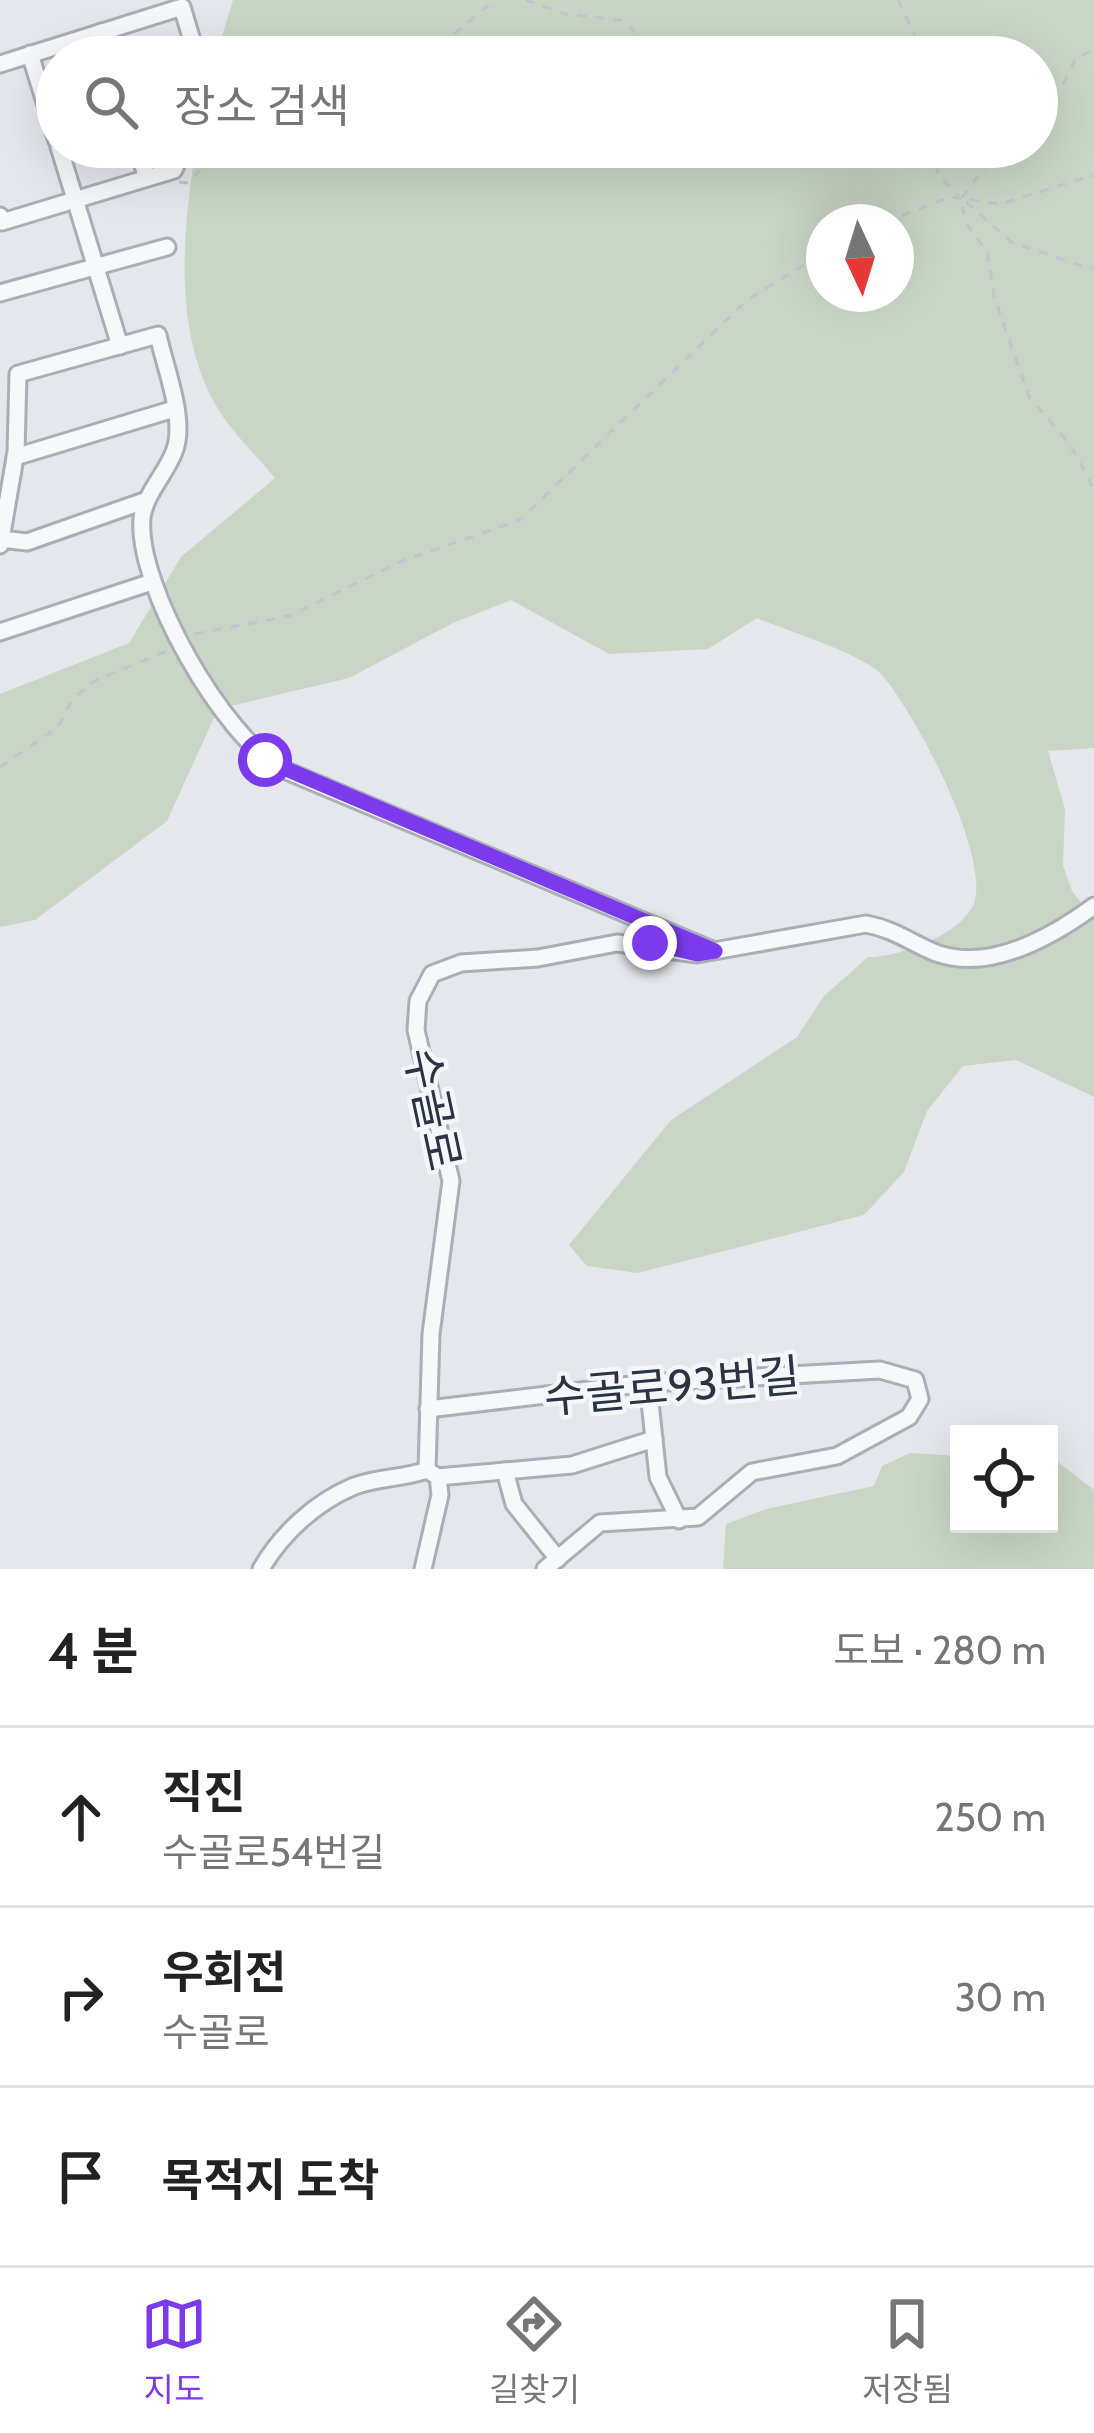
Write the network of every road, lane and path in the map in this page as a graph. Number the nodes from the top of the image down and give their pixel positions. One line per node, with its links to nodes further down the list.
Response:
1 (495, 0): 8 (path)
2 (526, 0): 9 (path)
3 (898, 0): 10 (path)
4 (101, 32): 5 (street); 6 (street); 7 (street)
5 (88, 36)
6 (102, 36)
7 (191, 36)
8 (451, 36)
9 (640, 36)
10 (914, 36)
11 (1094, 50): 16 (path)
12 (36, 52): 13 (street)
13 (30, 54): 14 (street); 15 (street)
14 (0, 64)
15 (36, 73)
16 (1058, 90)
17 (65, 168): 26 (street)
18 (144, 168): 24 (street)
19 (201, 168): 22 (path)
20 (937, 168): 25 (path)
21 (984, 168): 25 (path)
22 (174, 170): 24 (street)
23 (1094, 175): 25 (path)
24 (147, 178): 26 (street)
25 (961, 199): 27 (path); 32 (path); 37 (path)
26 (75, 200): 28 (street); 31 (street)
27 (914, 211)
28 (1, 219)
29 (167, 247): 31 (street)
30 (806, 264): 42 (path)
31 (95, 266): 33 (street); 34 (street)
32 (1094, 269)
33 (0, 292)
34 (120, 346): 35 (street); 36 (street)
35 (174, 409): 36 (street); 38 (street)
36 (15, 457): 39 (street)
37 (1094, 490)
38 (147, 500): 39 (street); 40 (street)
39 (1, 542)
40 (152, 582): 41 (street); 42 (street)
41 (0, 632)
42 (179, 645): 43 (path); 45 (street)
43 (0, 767)
44 (1094, 906): 45 (street, 수골로)
45 (715, 951): 47 (street, 수골로)
46 (648, 1383): 47 (street, 수골로93번길); 48 (street); 51 (street, 수골로93번길)
47 (428, 1409): 50 (street, 수골로)
48 (654, 1439): 49 (street); 51 (street)
49 (505, 1471): 50 (street); 52 (street)
50 (433, 1474): 53 (street); 54 (street, 수골로)
51 (679, 1520): 52 (street)
52 (552, 1564)
53 (261, 1569)
54 (423, 1569)

